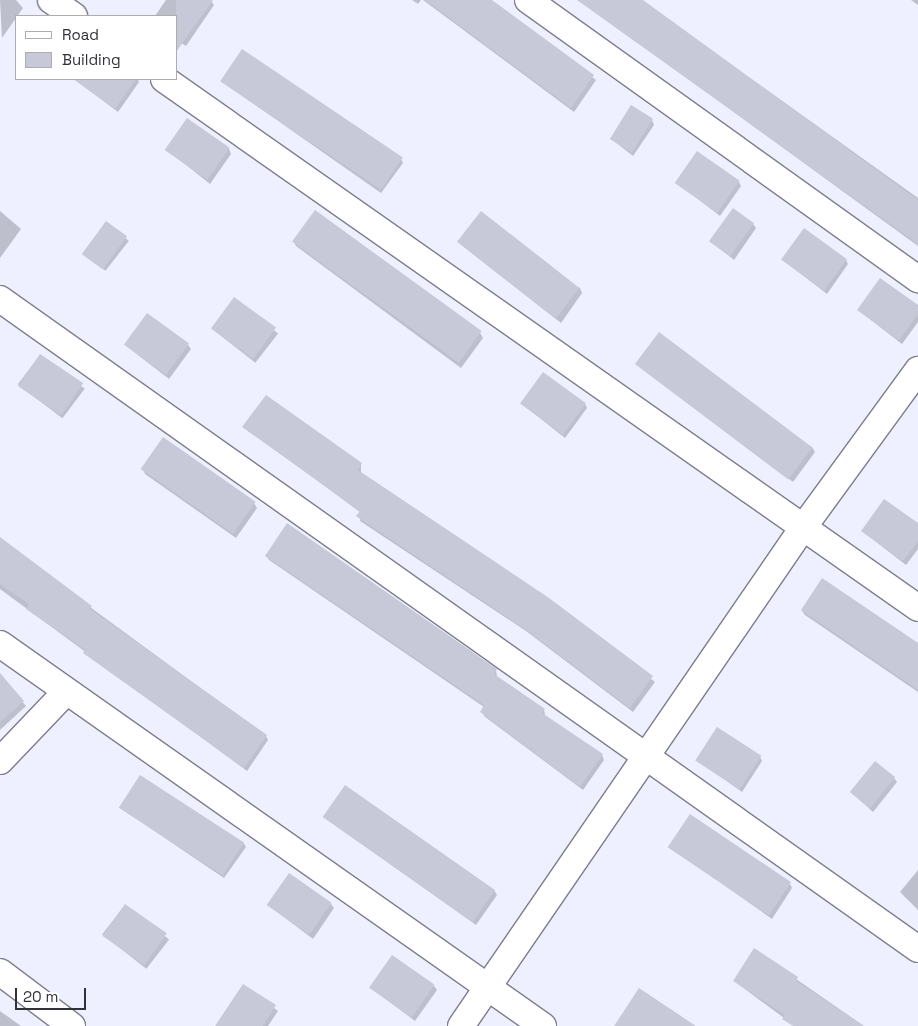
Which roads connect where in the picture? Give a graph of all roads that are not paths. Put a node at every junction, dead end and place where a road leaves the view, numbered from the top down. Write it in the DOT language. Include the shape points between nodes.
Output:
graph roads {
  1 [pos="51,0"];
  2 [pos="528,0"];
  3 [pos="73,15"];
  4 [pos="165,80"];
  5 [pos="918,279"];
  6 [pos="0,299"];
  7 [pos="918,370"];
  8 [pos="802,529"];
  9 [pos="918,608"];
  10 [pos="0,644"];
  11 [pos="66,692"];
  12 [pos="647,760"];
  13 [pos="0,761"];
  14 [pos="918,949"];
  15 [pos="0,972"];
  16 [pos="489,988"];
  17 [pos="72,1026"];
  18 [pos="461,1026"];
  19 [pos="543,1026"];
  1 -- 3 [label="street"];
  2 -- 5 [label="street"];
  4 -- 8 [label="street"];
  6 -- 12 [label="street"];
  7 -- 8 [label="street"];
  8 -- 9 [label="street"];
  8 -- 12 [label="street"];
  10 -- 11 [label="street"];
  11 -- 13 [label="street"];
  11 -- 16 [label="street"];
  12 -- 14 [label="street"];
  12 -- 16 [label="street"];
  15 -- 17 [label="street"];
  16 -- 18 [label="street"];
  16 -- 19 [label="street"];
}
